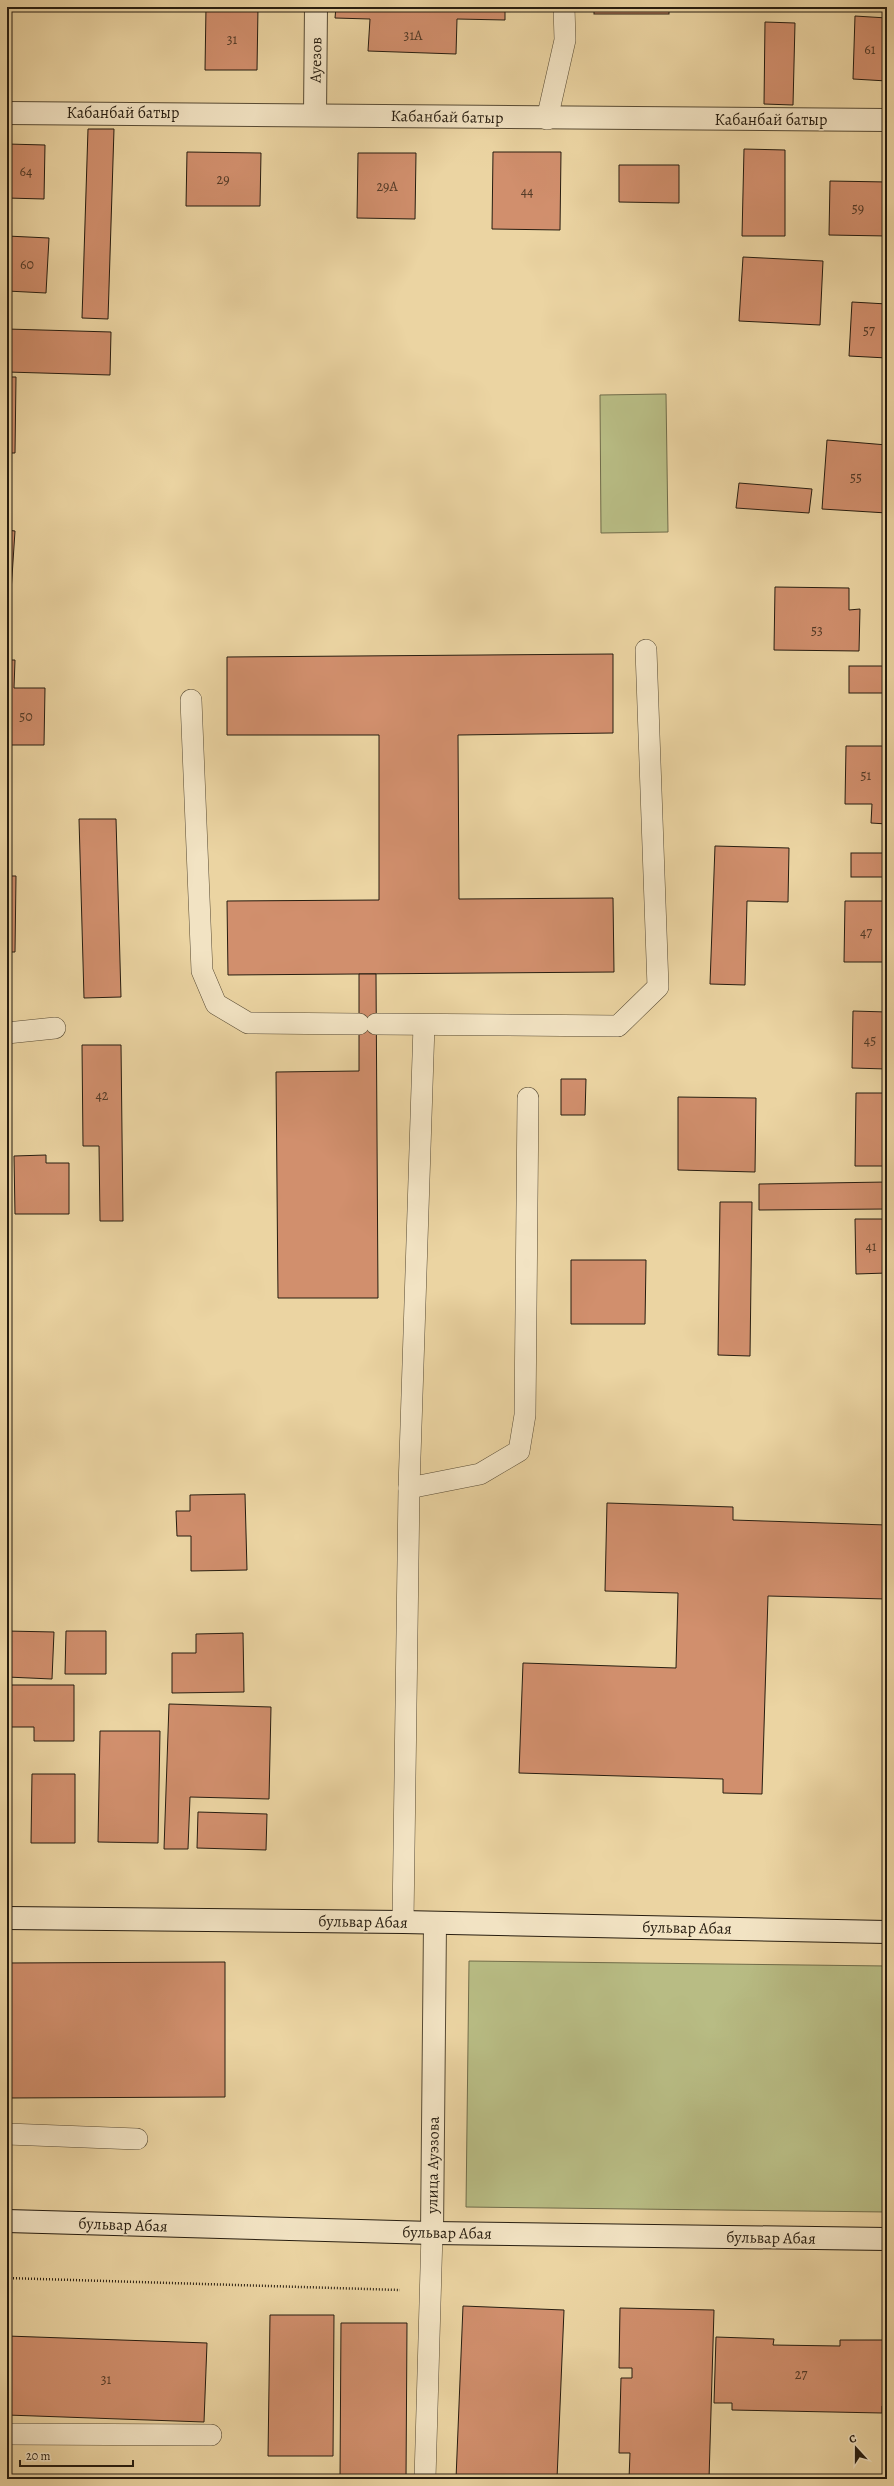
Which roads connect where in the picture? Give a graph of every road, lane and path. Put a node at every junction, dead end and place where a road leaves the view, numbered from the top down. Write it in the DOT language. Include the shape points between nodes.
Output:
graph roads {
  1 [pos="316,7"];
  2 [pos="564,7"];
  3 [pos="7,113"];
  4 [pos="315,114"];
  5 [pos="547,119"];
  6 [pos="887,120"];
  7 [pos="646,650"];
  8 [pos="191,700"];
  9 [pos="424,1025"];
  10 [pos="55,1028"];
  11 [pos="7,1033"];
  12 [pos="528,1098"];
  13 [pos="409,1488"];
  14 [pos="7,1918"];
  15 [pos="403,1922"];
  16 [pos="435,1923"];
  17 [pos="887,1932"];
  18 [pos="7,2134"];
  19 [pos="137,2139"];
  20 [pos="7,2221"];
  21 [pos="432,2233"];
  22 [pos="887,2239"];
  23 [pos="7,2278"];
  24 [pos="430,2291"];
  25 [pos="7,2434"];
  26 [pos="211,2435"];
  27 [pos="425,2479"];
  1 -- 4 [label="main road, Ауезов"];
  2 -- 5 [label="lane" via="565,40"];
  3 -- 4 [label="main road, Кабанбай батыр"];
  4 -- 5 [label="main road, Кабанбай батыр"];
  5 -- 6 [label="main road, Кабанбай батыр"];
  7 -- 9 [label="lane" via="658,987 618,1026"];
  8 -- 9 [label="lane" via="202,971 216,1004 248,1024"];
  9 -- 13 [label="lane"];
  10 -- 11 [label="lane"];
  12 -- 13 [label="lane" via="525,1415 519,1451 480,1474"];
  13 -- 15 [label="lane"];
  14 -- 15 [label="main road, бульвар Абая"];
  15 -- 16 [label="main road, бульвар Абая"];
  16 -- 17 [label="main road, бульвар Абая"];
  16 -- 21 [label="main road, улица Ауэзова"];
  18 -- 19 [label="lane"];
  20 -- 21 [label="main road, бульвар Абая"];
  21 -- 22 [label="main road, бульвар Абая"];
  21 -- 24 [label="lane, улица Ауэзова"];
  23 -- 24 [label="path"];
  24 -- 27 [label="lane, улица Ауэзова"];
  25 -- 26 [label="lane"];
}
